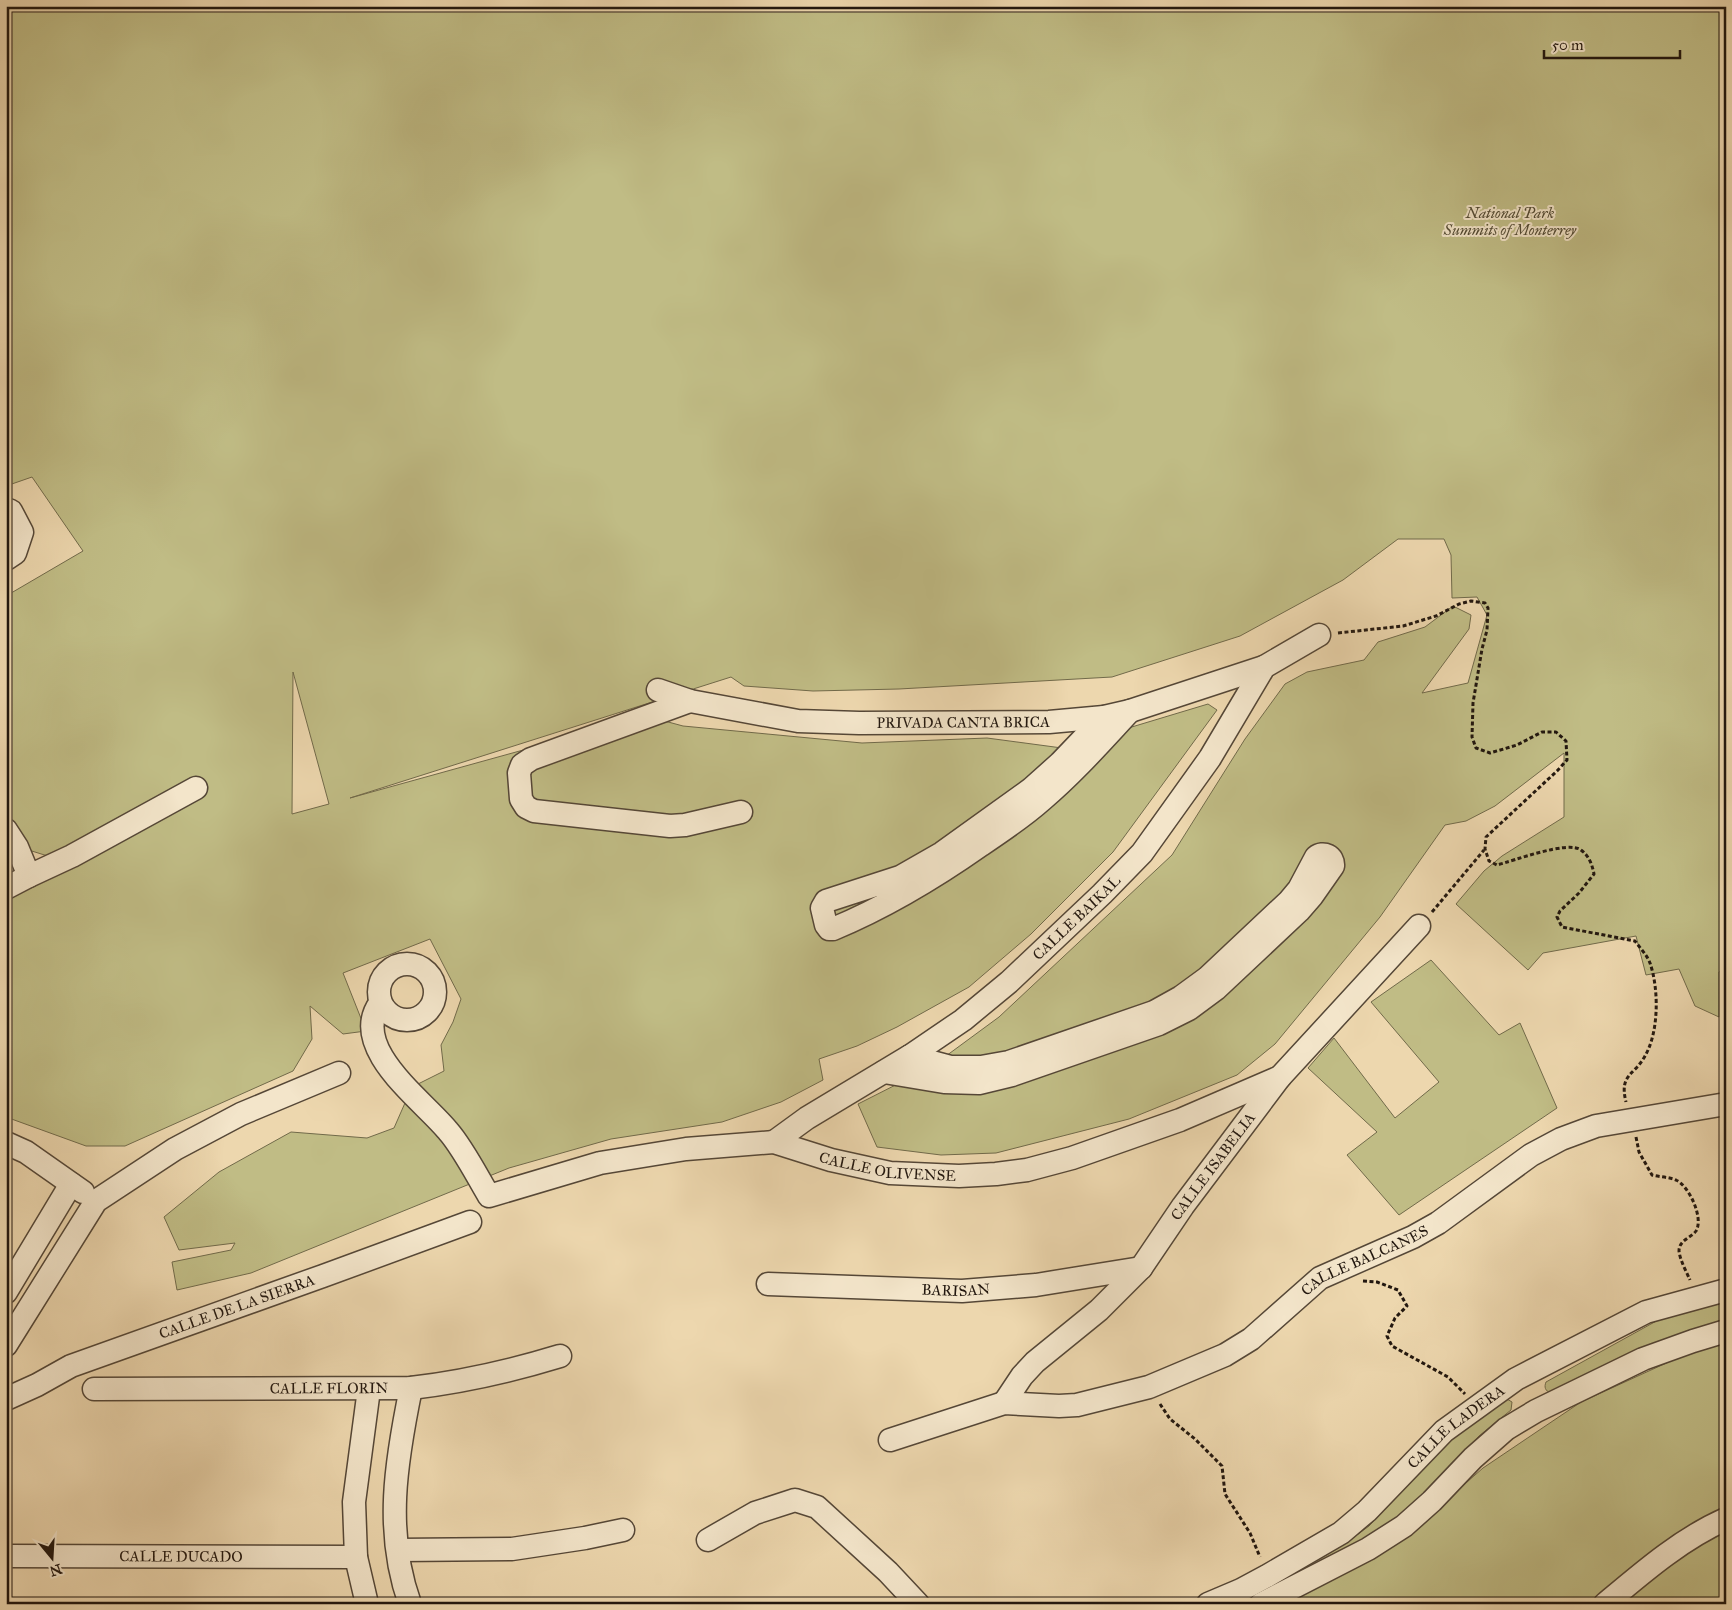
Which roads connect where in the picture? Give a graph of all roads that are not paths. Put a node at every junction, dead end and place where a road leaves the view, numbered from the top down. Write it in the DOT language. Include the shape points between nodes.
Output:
graph roads {
  1 [pos="6,509"];
  2 [pos="6,559"];
  3 [pos="1318,635"];
  4 [pos="1264,667"];
  5 [pos="658,690"];
  6 [pos="690,701"];
  7 [pos="1130,711"];
  8 [pos="1104,717"];
  9 [pos="196,788"];
  10 [pos="741,812"];
  11 [pos="6,830"];
  12 [pos="29,876"];
  13 [pos="6,888"];
  14 [pos="1420,926"];
  15 [pos="380,1003"];
  16 [pos="910,1056"];
  17 [pos="339,1072"];
  18 [pos="884,1072"];
  19 [pos="1280,1076"];
  20 [pos="1726,1104"];
  21 [pos="774,1142"];
  22 [pos="6,1143"];
  23 [pos="70,1184"];
  24 [pos="96,1201"];
  25 [pos="470,1222"];
  26 [pos="1141,1268"];
  27 [pos="768,1284"];
  28 [pos="1726,1290"];
  29 [pos="6,1292"];
  30 [pos="9,1332"];
  31 [pos="1726,1332"];
  32 [pos="560,1356"];
  33 [pos="1516,1379"];
  34 [pos="411,1388"];
  35 [pos="94,1389"];
  36 [pos="369,1390"];
  37 [pos="7,1396"];
  38 [pos="1004,1403"];
  39 [pos="1536,1411"];
  40 [pos="890,1440"];
  41 [pos="1726,1519"];
  42 [pos="623,1530"];
  43 [pos="708,1540"];
  44 [pos="398,1550"];
  45 [pos="6,1556"];
  46 [pos="356,1557"];
  47 [pos="367,1604"];
  48 [pos="410,1604"];
  49 [pos="918,1604"];
  50 [pos="1208,1604"];
  51 [pos="1261,1604"];
  52 [pos="1605,1604"];
  1 -- 2 [label="street" via="11,511 22,532 15,553"];
  3 -- 4 [label="street, CALLE BAIKAL"];
  4 -- 7 [label="street, PRIVADA CANTA BRICA"];
  4 -- 16 [label="street, CALLE BAIKAL" via="1210,758 1142,853 1009,982 963,1020"];
  5 -- 6 [label="street, PRIVADA CANTA BRICA"];
  6 -- 8 [label="street, PRIVADA CANTA BRICA" via="806,721 1014,723"];
  6 -- 10 [label="street" via="531,759 522,765 518,773 521,798 526,807 534,811 670,826"];
  7 -- 8 [label="street, PRIVADA CANTA BRICA"];
  7 -- 8 [label="street" via="1042,801 996,835 870,914 829,929 822,908 826,901 900,877 942,853 1031,788"];
  9 -- 12 [label="street"];
  11 -- 12 [label="street"];
  12 -- 13 [label="street"];
  14 -- 19 [label="street, CALLE ISABELIA"];
  15 -- 21 [label="street, CALLE OLIVENSE" via="372,1028 380,1054 400,1083 449,1131 489,1196 600,1164 686,1149"];
  16 -- 18 [label="street, CALLE BAIKAL"];
  16 -- 18 [label="street" via="951,1067 981,1067 1009,1062 1154,1012 1207,978 1282,908 1299,889 1316,857 1325,854 1334,862 1299,911 1216,989 1189,1009 1159,1024 1012,1075 979,1083 944,1082"];
  17 -- 24 [label="street" via="224,1122 176,1148"];
  18 -- 21 [label="street, CALLE BAIKAL" via="807,1118"];
  19 -- 21 [label="street, CALLE OLIVENSE" via="1187,1117 1072,1158 1027,1170 959,1176 890,1173 831,1160"];
  19 -- 26 [label="street, CALLE ISABELIA"];
  20 -- 38 [label="street, CALLE BALCANES" via="1596,1126 1561,1139 1531,1154 1438,1223 1320,1278 1251,1339 1225,1355 1149,1387 1077,1405"];
  22 -- 23 [label="street" via="26,1152"];
  23 -- 24 [label="street"];
  23 -- 29 [label="street"];
  24 -- 30 [label="street"];
  25 -- 37 [label="street, CALLE DE LA SIERRA" via="71,1366 38,1385"];
  26 -- 27 [label="street, BARISAN" via="1036,1285 962,1291"];
  26 -- 38 [label="street, CALLE ISABELIA" via="1099,1310 1035,1362"];
  28 -- 33 [label="street, CALLE LADERA" via="1646,1312"];
  31 -- 39 [label="street" via="1643,1359"];
  32 -- 34 [label="street, CALLE FLORIN" via="460,1382"];
  33 -- 39 [label="street"];
  33 -- 50 [label="street, CALLE LADERA" via="1444,1432 1368,1511 1341,1533 1241,1590"];
  34 -- 36 [label="street, CALLE FLORIN"];
  34 -- 44 [label="street" via="399,1446 394,1496"];
  35 -- 36 [label="street, CALLE FLORIN"];
  36 -- 46 [label="street" via="354,1502"];
  38 -- 40 [label="street"];
  39 -- 51 [label="street" via="1506,1429 1404,1526 1368,1549"];
  41 -- 52 [label="street" via="1659,1559"];
  42 -- 44 [label="street" via="512,1549"];
  43 -- 49 [label="street" via="755,1513 795,1500 817,1507"];
  44 -- 48 [label="street" via="403,1586"];
  45 -- 46 [label="street, CALLE DUCADO"];
  46 -- 47 [label="street"];
}
